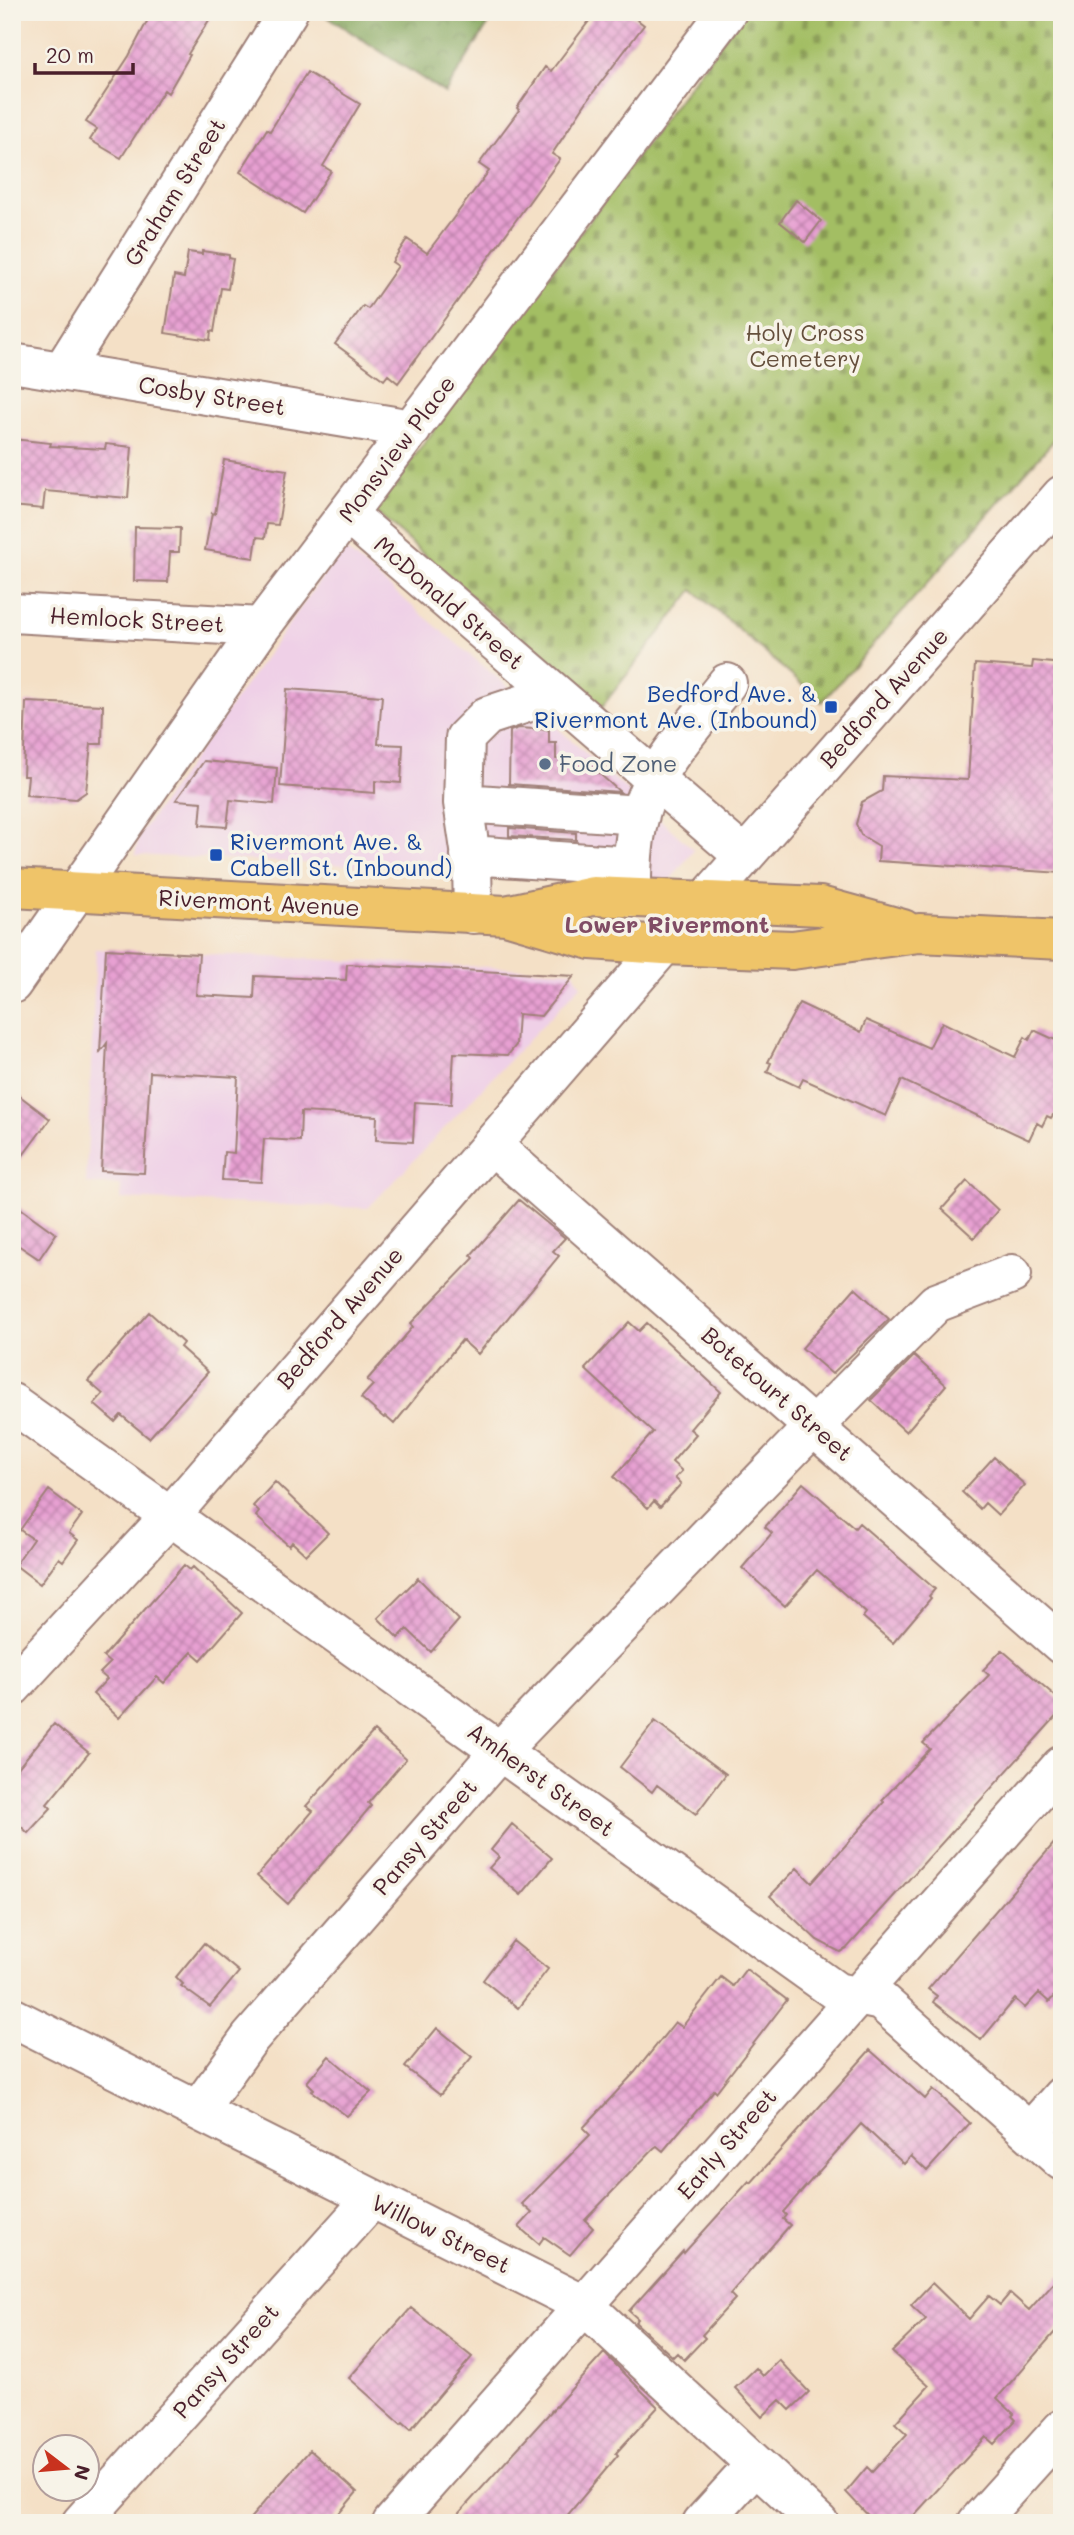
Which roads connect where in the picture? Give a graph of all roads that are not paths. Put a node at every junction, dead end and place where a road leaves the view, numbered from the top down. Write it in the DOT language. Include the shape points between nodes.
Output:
graph roads {
  1 [pos="288,12"];
  2 [pos="727,12"];
  3 [pos="12,363"];
  4 [pos="62,372"];
  5 [pos="412,429"];
  6 [pos="1062,495"];
  7 [pos="347,514"];
  8 [pos="12,613"];
  9 [pos="261,627"];
  10 [pos="727,683"];
  11 [pos="554,694"];
  12 [pos="654,779"];
  13 [pos="463,803"];
  14 [pos="640,814"];
  15 [pos="470,855"];
  16 [pos="744,856"];
  17 [pos="632,882"];
  18 [pos="12,888"];
  19 [pos="76,892"];
  20 [pos="705,901"];
  21 [pos="490,915"];
  22 [pos="880,922"];
  23 [pos="919,933"];
  24 [pos="1062,940"];
  25 [pos="664,945"];
  26 [pos="12,984"];
  27 [pos="491,1144"];
  28 [pos="1012,1274"];
  29 [pos="12,1403"];
  30 [pos="814,1426"];
  31 [pos="171,1515"];
  32 [pos="1062,1645"];
  33 [pos="12,1687"];
  34 [pos="500,1751"];
  35 [pos="1062,1765"];
  36 [pos="857,1996"];
  37 [pos="12,2017"];
  38 [pos="1062,2096"];
  39 [pos="198,2110"];
  40 [pos="1030,2132"];
  41 [pos="1062,2161"];
  42 [pos="371,2200"];
  43 [pos="584,2305"];
  44 [pos="1062,2429"];
  45 [pos="755,2465"];
  46 [pos="81,2523"];
  47 [pos="392,2523"];
  48 [pos="702,2523"];
  49 [pos="819,2523"];
  50 [pos="977,2523"];
  1 -- 4 [label="street, Graham Street"];
  2 -- 5 [label="street, Monsview Place"];
  3 -- 4 [label="street, Cosby Street"];
  4 -- 5 [label="street, Cosby Street"];
  5 -- 7 [label="street, Monsview Place"];
  6 -- 16 [label="street, Bedford Avenue"];
  7 -- 9 [label="street, Monsview Place"];
  7 -- 11 [label="street, McDonald Street"];
  8 -- 9 [label="street, Hemlock Street"];
  9 -- 19 [label="street, Monsview Place"];
  10 -- 12 [label="street"];
  11 -- 12 [label="street, McDonald Street"];
  11 -- 13 [label="street" via="487,716 465,738"];
  12 -- 14 [label="street"];
  12 -- 16 [label="street, McDonald Street"];
  13 -- 14 [label="street"];
  13 -- 15 [label="street"];
  14 -- 17 [label="street"];
  15 -- 17 [label="street"];
  15 -- 21 [label="street"];
  16 -- 20 [label="street, Bedford Avenue"];
  17 -- 20 [label="main road, Rivermont Avenue"];
  17 -- 21 [label="main road, Rivermont Avenue" via="593,896"];
  18 -- 19 [label="main road, Rivermont Avenue"];
  19 -- 21 [label="main road, Rivermont Avenue"];
  19 -- 26 [label="street, Monsview Place"];
  20 -- 22 [label="main road, Rivermont Avenue" via="820,906"];
  21 -- 25 [label="main road, Rivermont Avenue" via="591,940"];
  22 -- 23 [label="main road, Rivermont Avenue"];
  22 -- 25 [label="main road" via="801,928 706,924 680,932"];
  23 -- 24 [label="main road, Rivermont Avenue"];
  23 -- 25 [label="main road, Rivermont Avenue" via="792,950"];
  25 -- 27 [label="street, Bedford Avenue"];
  27 -- 30 [label="street, Botetourt Street"];
  27 -- 31 [label="street, Bedford Avenue"];
  28 -- 30 [label="street, Pansy Street" via="936,1303"];
  29 -- 31 [label="street, Amherst Street"];
  30 -- 32 [label="street, Botetourt Street"];
  30 -- 34 [label="street, Pansy Street"];
  31 -- 33 [label="street, Bedford Avenue"];
  31 -- 34 [label="street, Amherst Street"];
  34 -- 36 [label="street, Amherst Street" via="837,1992"];
  34 -- 39 [label="street, Pansy Street" via="250,2038"];
  35 -- 36 [label="street, Early Street"];
  36 -- 40 [label="street, Amherst Street" via="881,2001"];
  36 -- 43 [label="street, Early Street"];
  37 -- 39 [label="street, Willow Street"];
  38 -- 40 [label="street"];
  39 -- 42 [label="street, Willow Street"];
  40 -- 41 [label="street, Amherst Street"];
  42 -- 43 [label="street, Willow Street"];
  42 -- 46 [label="street, Pansy Street"];
  43 -- 45 [label="street, Willow Street"];
  43 -- 47 [label="street, Early Street"];
  44 -- 50 [label="street"];
  45 -- 48 [label="street"];
  45 -- 49 [label="street, Willow Street"];
}
